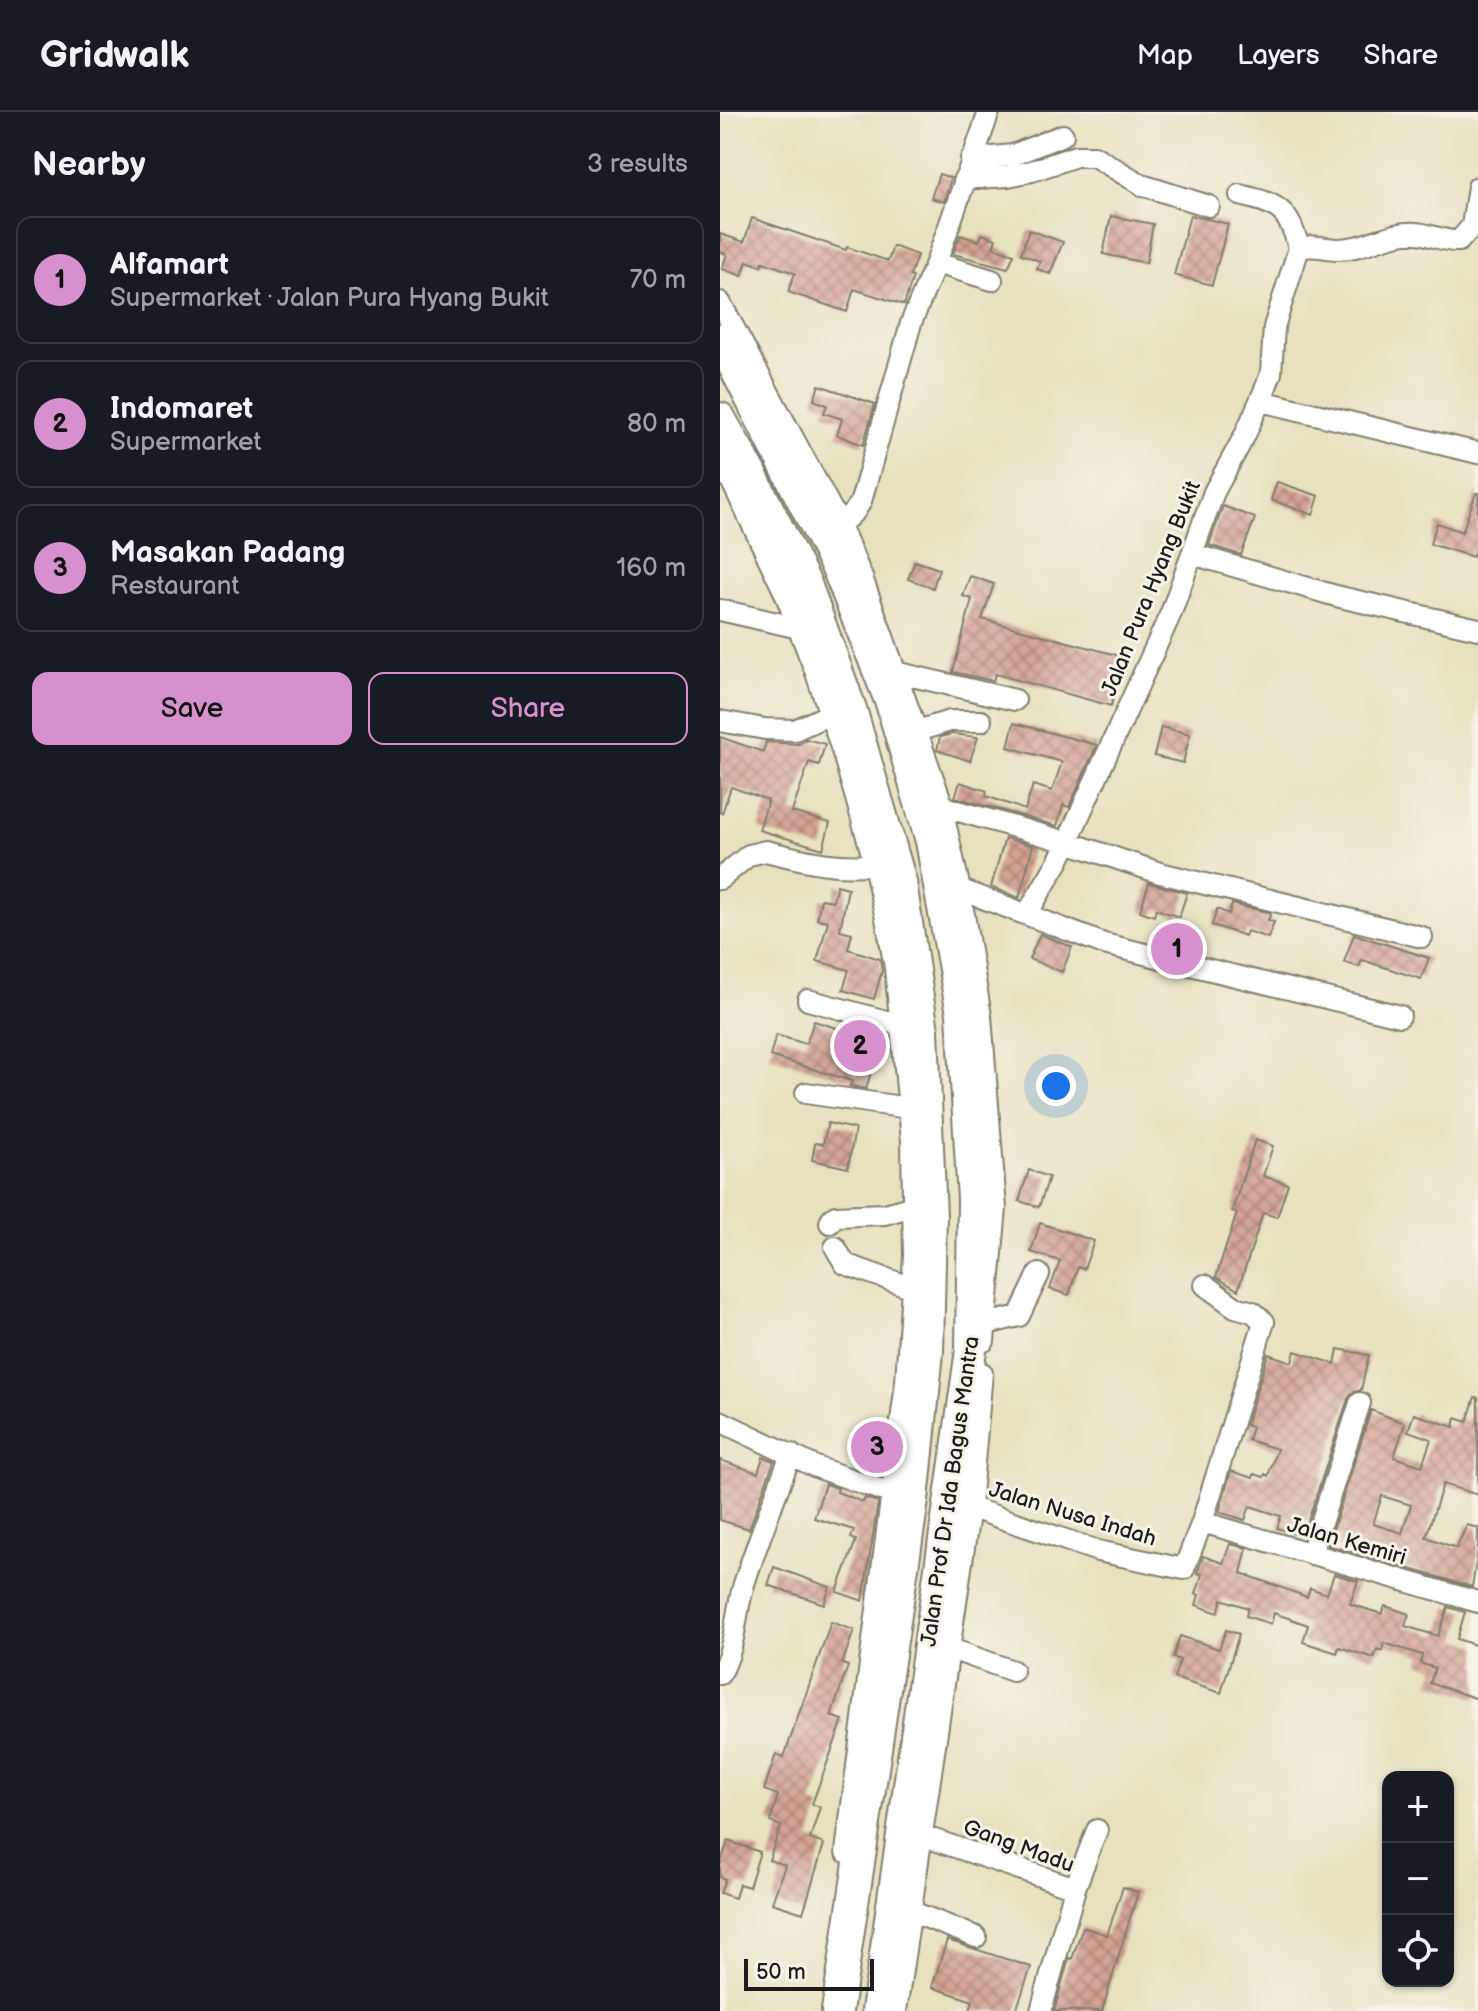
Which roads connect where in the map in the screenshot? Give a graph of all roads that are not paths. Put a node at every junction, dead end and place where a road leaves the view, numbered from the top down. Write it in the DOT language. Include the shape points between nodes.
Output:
graph roads {
  1 [pos="989,112"];
  2 [pos="1063,135"];
  3 [pos="971,159"];
  4 [pos="964,179"];
  5 [pos="1478,187"];
  6 [pos="1240,195"];
  7 [pos="1209,206"];
  8 [pos="1299,248"];
  9 [pos="936,263"];
  10 [pos="992,280"];
  11 [pos="720,302"];
  12 [pos="720,339"];
  13 [pos="1261,401"];
  14 [pos="720,418"];
  15 [pos="1478,453"];
  16 [pos="720,457"];
  17 [pos="788,471"];
  18 [pos="758,489"];
  19 [pos="840,525"];
  20 [pos="1192,554"];
  21 [pos="720,610"];
  22 [pos="799,628"];
  23 [pos="1478,629"];
  24 [pos="895,672"];
  25 [pos="1015,700"];
  26 [pos="830,714"];
  27 [pos="720,721"];
  28 [pos="981,721"];
  29 [pos="917,731"];
  30 [pos="941,806"];
  31 [pos="1067,842"];
  32 [pos="885,864"];
  33 [pos="722,875"];
  34 [pos="959,889"];
  35 [pos="1027,914"];
  36 [pos="1422,937"];
  37 [pos="808,1000"];
  38 [pos="1400,1016"];
  39 [pos="901,1025"];
  40 [pos="806,1093"];
  41 [pos="908,1108"];
  42 [pos="913,1206"];
  43 [pos="830,1223"];
  44 [pos="835,1247"];
  45 [pos="1039,1274"];
  46 [pos="1205,1285"];
  47 [pos="921,1291"];
  48 [pos="986,1324"];
  49 [pos="1360,1403"];
  50 [pos="720,1421"];
  51 [pos="791,1454"];
  52 [pos="903,1498"];
  53 [pos="960,1504"];
  54 [pos="1202,1522"];
  55 [pos="1311,1554"];
  56 [pos="1478,1602"];
  57 [pos="948,1648"];
  58 [pos="1013,1671"];
  59 [pos="720,1674"];
  60 [pos="1097,1830"];
  61 [pos="920,1835"];
  62 [pos="1075,1888"];
  63 [pos="910,1911"];
  64 [pos="976,1937"];
  65 [pos="837,1967"];
  66 [pos="824,2011"];
  67 [pos="837,2011"];
  68 [pos="877,2011"];
  69 [pos="896,2011"];
  70 [pos="1041,2011"];
  1 -- 3 [label="street"];
  2 -- 3 [label="street" via="1013,155"];
  3 -- 4 [label="street"];
  4 -- 7 [label="street" via="1008,176 1076,156 1094,156 1142,185"];
  4 -- 9 [label="street"];
  5 -- 8 [label="street" via="1472,226 1459,241 1416,233 1355,247"];
  6 -- 8 [label="street" via="1283,211"];
  8 -- 13 [label="street, Jalan Pura Hyang Bukit" via="1274,327 1271,373"];
  9 -- 10 [label="street"];
  9 -- 19 [label="street" via="908,334 861,501"];
  11 -- 19 [label="street"];
  12 -- 17 [label="highway, Jalan Prof Dr Ida Bagus Mantra"];
  13 -- 15 [label="street"];
  13 -- 20 [label="street, Jalan Pura Hyang Bukit" via="1214,492"];
  14 -- 18 [label="highway, Jalan Prof Dr Ida Bagus Mantra"];
  16 -- 22 [label="street"];
  17 -- 18 [label="highway"];
  17 -- 53 [label="highway, Jalan Prof Dr Ida Bagus Mantra" via="838,570 891,703 931,841 962,1013 973,1200 971,1350"];
  18 -- 32 [label="highway, Jalan Prof Dr Ida Bagus Mantra" via="806,584 851,709"];
  19 -- 24 [label="street"];
  20 -- 23 [label="street" via="1336,596"];
  20 -- 31 [label="street, Jalan Pura Hyang Bukit" via="1171,613"];
  21 -- 22 [label="street"];
  22 -- 26 [label="street"];
  24 -- 25 [label="street"];
  24 -- 29 [label="street"];
  26 -- 27 [label="street" via="795,730"];
  26 -- 32 [label="street"];
  28 -- 29 [label="street" via="950,721"];
  29 -- 30 [label="street"];
  30 -- 31 [label="street"];
  30 -- 34 [label="street"];
  31 -- 35 [label="street, Jalan Pura Hyang Bukit"];
  31 -- 36 [label="street" via="1152,871"];
  32 -- 33 [label="street" via="825,866 766,851"];
  32 -- 39 [label="street"];
  32 -- 47 [label="highway, Jalan Prof Dr Ida Bagus Mantra" via="901,882 923,1031 931,1217"];
  34 -- 35 [label="street"];
  34 -- 48 [label="street" via="981,1016 996,1208"];
  35 -- 38 [label="street" via="1104,944"];
  37 -- 39 [label="street"];
  39 -- 41 [label="street"];
  40 -- 41 [label="street"];
  41 -- 42 [label="street"];
  42 -- 43 [label="street" via="885,1214 836,1216"];
  42 -- 47 [label="street"];
  44 -- 47 [label="street" via="845,1264"];
  45 -- 48 [label="street" via="1022,1313"];
  46 -- 54 [label="street" via="1264,1322"];
  47 -- 52 [label="highway, Jalan Prof Dr Ida Bagus Mantra" via="928,1352"];
  48 -- 53 [label="street"];
  49 -- 55 [label="street"];
  50 -- 51 [label="street"];
  51 -- 52 [label="street"];
  51 -- 59 [label="street" via="744,1583"];
  52 -- 65 [label="highway, Jalan Prof Dr Ida Bagus Mantra"];
  53 -- 54 [label="street, Jalan Nusa Indah" via="1098,1551 1184,1569"];
  53 -- 57 [label="street"];
  53 -- 68 [label="highway, Jalan Prof Dr Ida Bagus Mantra"];
  54 -- 55 [label="street, Jalan Kemiri"];
  55 -- 56 [label="street, Jalan Kemiri"];
  57 -- 58 [label="street"];
  57 -- 61 [label="street"];
  60 -- 62 [label="street"];
  61 -- 62 [label="street, Gang Madu"];
  61 -- 63 [label="street"];
  62 -- 70 [label="street, Gang Madu"];
  63 -- 64 [label="street"];
  63 -- 69 [label="street"];
  65 -- 66 [label="street"];
  65 -- 67 [label="highway, Jalan Prof Dr Ida Bagus Mantra"];
}
